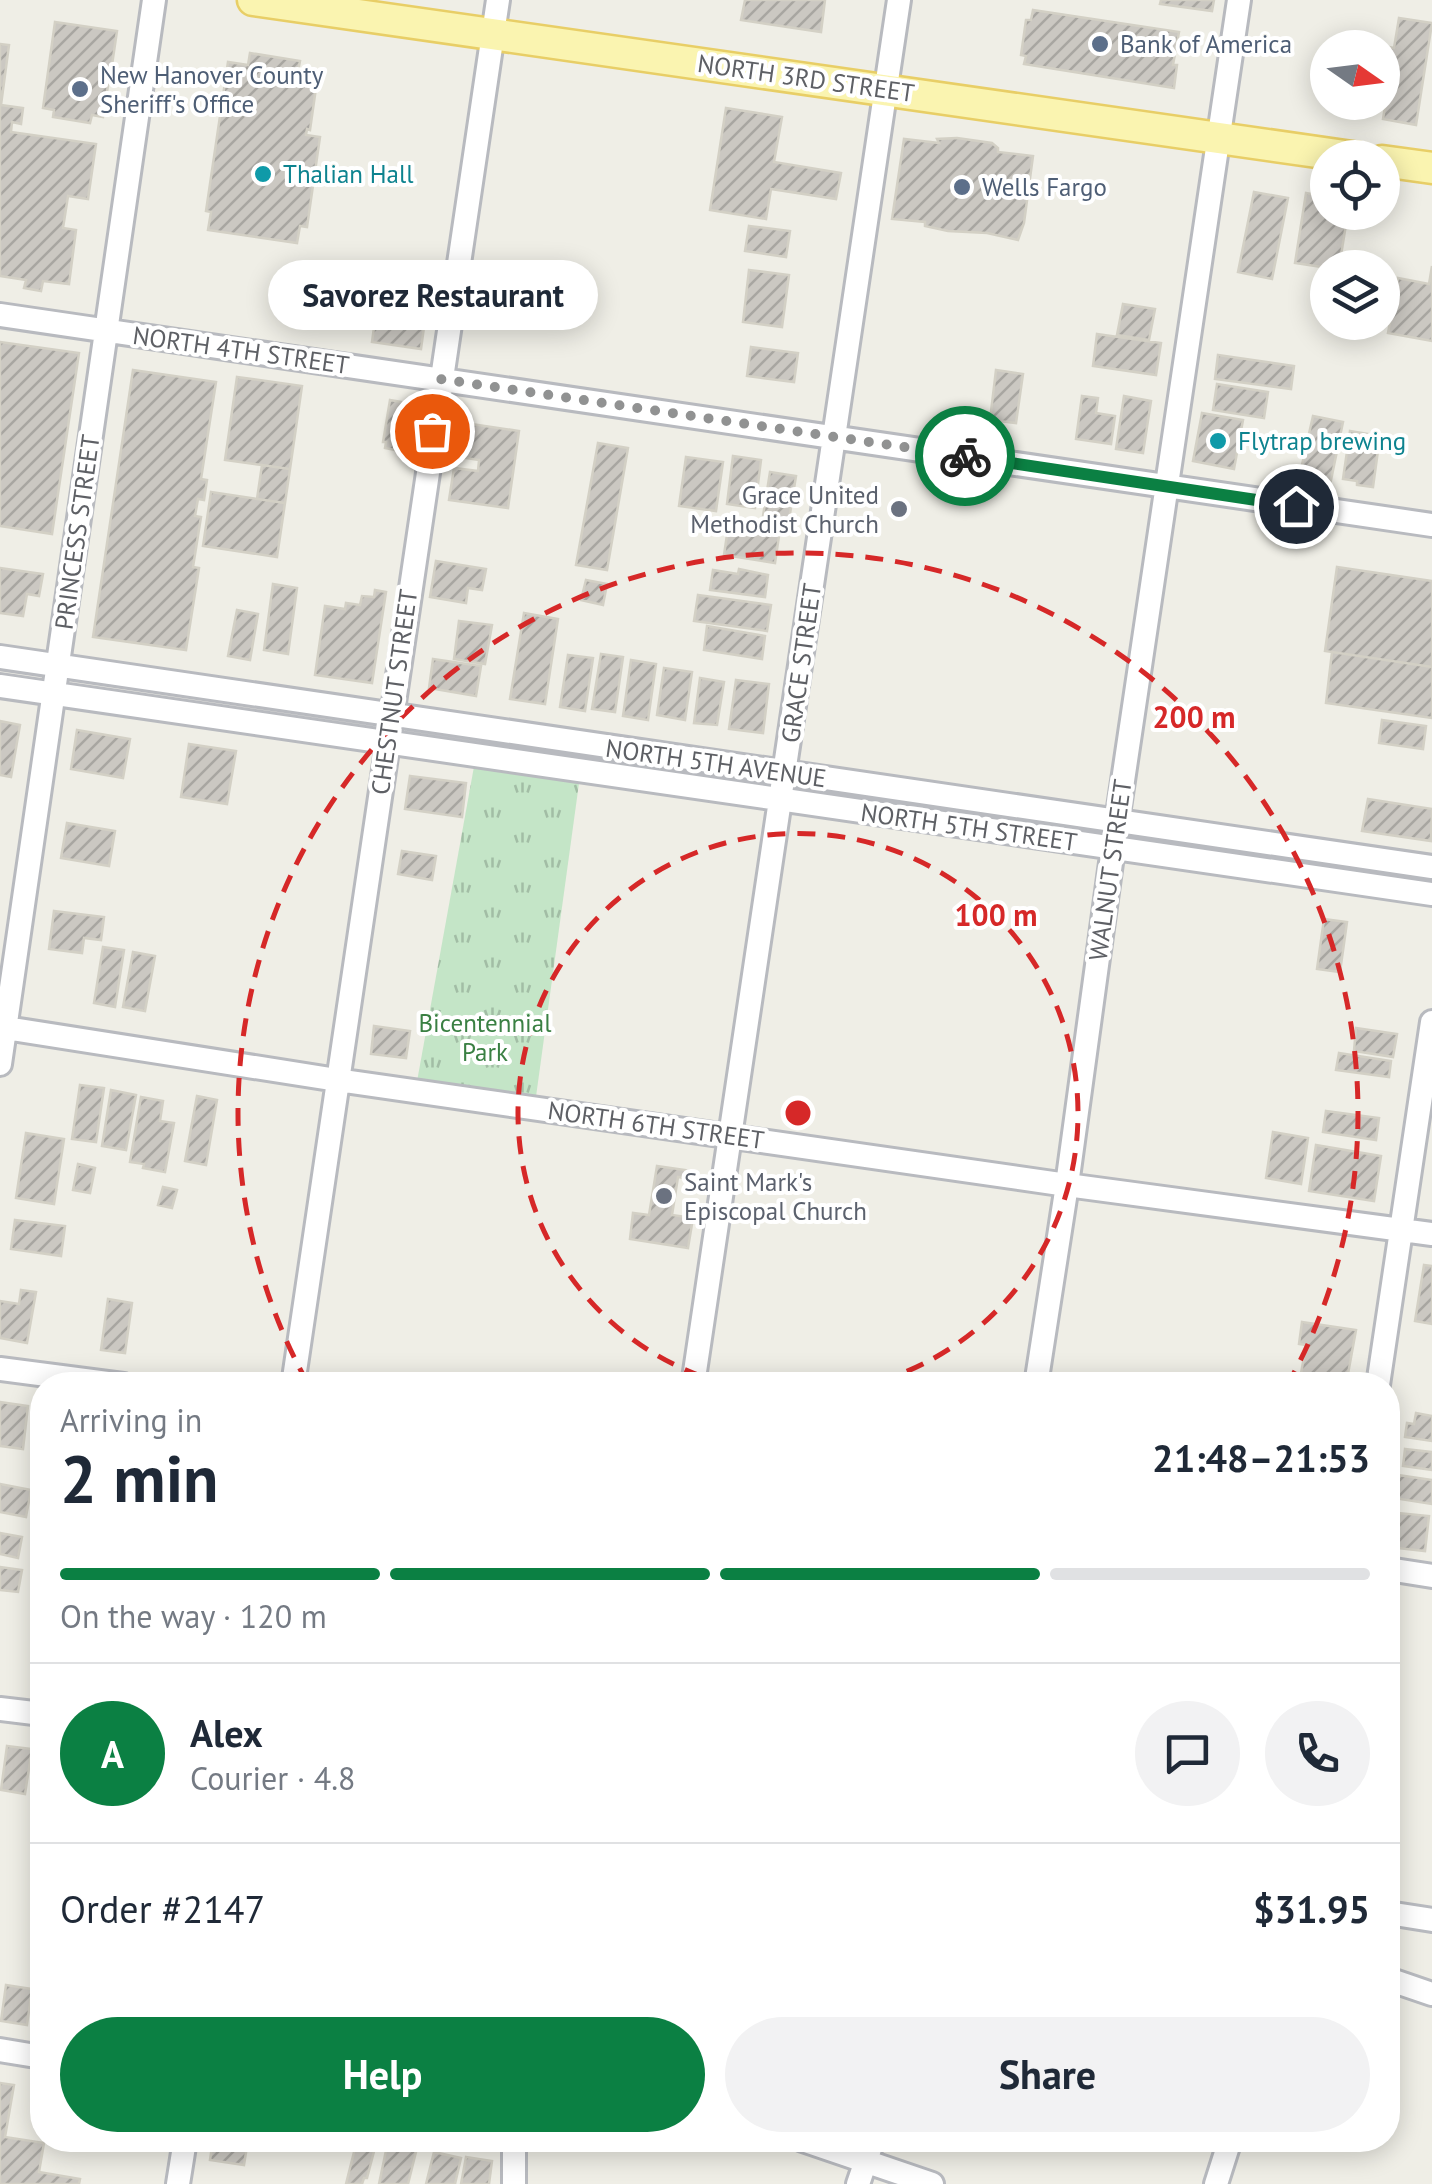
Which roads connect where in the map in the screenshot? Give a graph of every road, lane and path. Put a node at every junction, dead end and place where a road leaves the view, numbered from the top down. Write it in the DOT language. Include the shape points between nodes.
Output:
graph roads {
  1 [pos="154,0"];
  2 [pos="253,0"];
  3 [pos="498,0"];
  4 [pos="899,0"];
  5 [pos="1239,0"];
  6 [pos="492,35"];
  7 [pos="885,89"];
  8 [pos="1219,138"];
  9 [pos="1310,151"];
  10 [pos="1400,164"];
  11 [pos="1432,168"];
  12 [pos="0,315"];
  13 [pos="106,331"];
  14 [pos="440,379"];
  15 [pos="834,436"];
  16 [pos="1168,486"];
  17 [pos="1432,525"];
  18 [pos="0,657"];
  19 [pos="58,666"];
  20 [pos="0,686"];
  21 [pos="54,693"];
  22 [pos="390,715"];
  23 [pos="387,741"];
  24 [pos="785,773"];
  25 [pos="782,800"];
  26 [pos="1117,822"];
  27 [pos="1113,848"];
  28 [pos="1432,866"];
  29 [pos="1432,894"];
  30 [pos="1432,1022"];
  31 [pos="3,1028"];
  32 [pos="0,1064"];
  33 [pos="338,1080"];
  34 [pos="730,1135"];
  35 [pos="1066,1185"];
  36 [pos="1402,1230"];
  37 [pos="1432,1234"];
  38 [pos="0,1369"];
  39 [pos="295,1372"];
  40 [pos="695,1372"];
  41 [pos="1038,1372"];
  42 [pos="1380,1372"];
  43 [pos="30,1373"];
  44 [pos="1400,1571"];
  45 [pos="1432,1576"];
  46 [pos="0,1708"];
  47 [pos="30,1712"];
  48 [pos="1400,1915"];
  49 [pos="1432,1920"];
  50 [pos="1400,1983"];
  51 [pos="1432,1994"];
  52 [pos="0,2050"];
  53 [pos="30,2055"];
  54 [pos="183,2152"];
  55 [pos="514,2152"];
  56 [pos="837,2152"];
  57 [pos="1226,2152"];
  58 [pos="865,2162"];
  59 [pos="178,2184"];
  60 [pos="514,2184"];
  61 [pos="932,2184"];
  62 [pos="1216,2184"];
  1 -- 13 [label="street, PRINCESS STREET"];
  2 -- 6 [label="main road, NORTH 3RD STREET"];
  3 -- 6 [label="street, CHESTNUT STREET"];
  4 -- 7 [label="street, GRACE STREET"];
  5 -- 8 [label="street, WALNUT STREET"];
  6 -- 7 [label="main road, NORTH 3RD STREET"];
  6 -- 14 [label="street, CHESTNUT STREET"];
  7 -- 8 [label="main road, NORTH 3RD STREET"];
  7 -- 15 [label="street, GRACE STREET"];
  8 -- 9 [label="main road, NORTH 3RD STREET"];
  8 -- 16 [label="street, WALNUT STREET"];
  10 -- 11 [label="main road"];
  12 -- 13 [label="street, NORTH 4TH STREET"];
  13 -- 14 [label="street, NORTH 4TH STREET"];
  13 -- 19 [label="street, PRINCESS STREET"];
  14 -- 15 [label="street, NORTH 4TH STREET"];
  14 -- 22 [label="street, CHESTNUT STREET"];
  15 -- 16 [label="street, NORTH 4TH STREET"];
  15 -- 24 [label="street, GRACE STREET"];
  16 -- 17 [label="street, NORTH 4TH STREET"];
  16 -- 26 [label="street, WALNUT STREET"];
  18 -- 19 [label="street, NORTH 5TH AVENUE"];
  19 -- 21 [label="street, PRINCESS STREET"];
  19 -- 22 [label="street, NORTH 5TH AVENUE"];
  20 -- 21 [label="street"];
  21 -- 23 [label="street"];
  21 -- 31 [label="street, PRINCESS STREET"];
  22 -- 23 [label="street, CHESTNUT STREET"];
  22 -- 24 [label="street, NORTH 5TH AVENUE"];
  23 -- 25 [label="street, NORTH 5TH STREET"];
  23 -- 33 [label="street, CHESTNUT STREET"];
  24 -- 25 [label="street, GRACE STREET"];
  24 -- 26 [label="street, NORTH 5TH AVENUE"];
  25 -- 27 [label="street, NORTH 5TH STREET"];
  25 -- 34 [label="street, GRACE STREET"];
  26 -- 27 [label="street, WALNUT STREET"];
  26 -- 28 [label="street, NORTH 5TH AVENUE"];
  27 -- 29 [label="street, NORTH 5TH STREET"];
  27 -- 35 [label="street, WALNUT STREET"];
  30 -- 36 [label="street"];
  31 -- 32 [label="street, PRINCESS STREET"];
  31 -- 33 [label="street, NORTH 6TH STREET"];
  33 -- 34 [label="street, NORTH 6TH STREET"];
  33 -- 39 [label="street, CHESTNUT STREET"];
  34 -- 35 [label="street, NORTH 6TH STREET"];
  34 -- 40 [label="street, GRACE STREET"];
  35 -- 36 [label="street, NORTH 6TH STREET"];
  35 -- 41 [label="street, WALNUT STREET"];
  36 -- 37 [label="street, NORTH 6TH STREET"];
  36 -- 42 [label="street"];
  38 -- 43 [label="street"];
  44 -- 45 [label="street"];
  46 -- 47 [label="street"];
  48 -- 49 [label="street"];
  50 -- 51 [label="street"];
  52 -- 53 [label="street"];
  54 -- 59 [label="street"];
  55 -- 60 [label="street"];
  56 -- 58 [label="street"];
  57 -- 62 [label="street"];
  58 -- 61 [label="street"];
}
